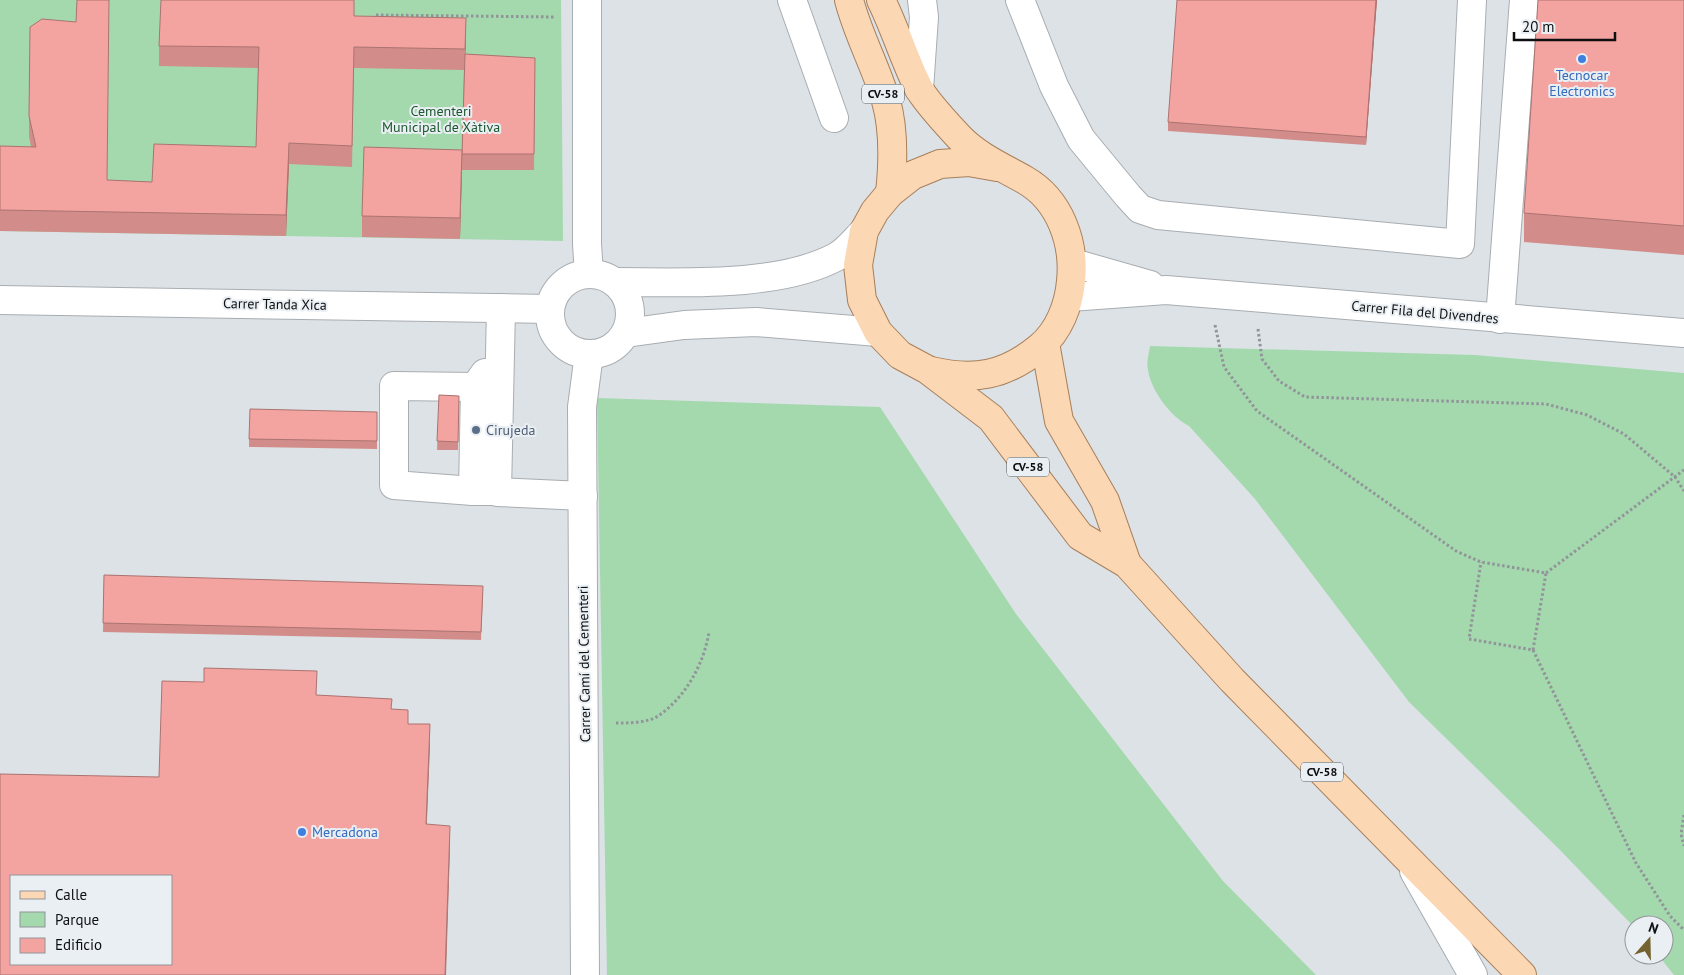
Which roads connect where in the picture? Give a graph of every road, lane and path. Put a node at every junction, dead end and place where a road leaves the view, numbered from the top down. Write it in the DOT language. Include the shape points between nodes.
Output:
graph roads {
  1 [pos="792,0"];
  2 [pos="849,0"];
  3 [pos="881,0"];
  4 [pos="922,0"];
  5 [pos="1020,0"];
  6 [pos="1472,0"];
  7 [pos="1524,0"];
  8 [pos="587,8"];
  9 [pos="376,15"];
  10 [pos="919,89"];
  11 [pos="834,118"];
  12 [pos="998,167"];
  13 [pos="890,193"];
  14 [pos="864,231"];
  15 [pos="1073,262"];
  16 [pos="589,274"];
  17 [pos="615,282"];
  18 [pos="1166,290"];
  19 [pos="1209,294"];
  20 [pos="1070,297"];
  21 [pos="1258,298"];
  22 [pos="0,300"];
  23 [pos="501,308"];
  24 [pos="550,309"];
  25 [pos="1500,318"];
  26 [pos="878,332"];
  27 [pos="626,333"];
  28 [pos="1684,333"];
  29 [pos="1045,342"];
  30 [pos="589,354"];
  31 [pos="500,355"];
  32 [pos="928,370"];
  33 [pos="475,387"];
  34 [pos="1684,470"];
  35 [pos="1675,477"];
  36 [pos="485,491"];
  37 [pos="1684,491"];
  38 [pos="583,496"];
  39 [pos="1481,562"];
  40 [pos="1127,564"];
  41 [pos="1546,573"];
  42 [pos="709,632"];
  43 [pos="1534,650"];
  44 [pos="585,724"];
  45 [pos="1684,815"];
  46 [pos="1684,846"];
  47 [pos="1408,861"];
  48 [pos="1684,930"];
  49 [pos="585,975"];
  50 [pos="1473,975"];
  51 [pos="1522,975"];
  1 -- 11 [label="street"];
  2 -- 13 [label="main road, CV-58" via="886,102 894,164"];
  3 -- 10 [label="main road, CV-58"];
  4 -- 10 [label="street" via="924,17"];
  5 -- 6 [label="street" via="1054,86 1081,139 1140,209 1158,215 1460,244"];
  7 -- 25 [label="street"];
  8 -- 9 [label="path"];
  8 -- 16 [label="street"];
  10 -- 12 [label="main road, CV-58" via="960,138"];
  12 -- 13 [label="main road, CV-58" via="969,162 940,164 913,175"];
  12 -- 15 [label="main road, CV-58" via="1027,181 1050,203 1066,231"];
  13 -- 14 [label="main road, CV-58"];
  14 -- 17 [label="street" via="838,256 799,272 740,279"];
  14 -- 26 [label="main road, CV-58" via="858,265 862,300"];
  15 -- 18 [label="street, Carrer Fila del Divendres"];
  15 -- 20 [label="main road, CV-58"];
  16 -- 17 [label="street"];
  16 -- 24 [label="street" via="568,281 553,298"];
  17 -- 27 [label="street" via="630,305"];
  18 -- 19 [label="street, Carrer Fila del Divendres"];
  18 -- 20 [label="street, Carrer Fila del Divendres"];
  19 -- 21 [label="street, Carrer Fila del Divendres"];
  19 -- 39 [label="path" via="1224,367 1257,411 1456,551"];
  20 -- 29 [label="main road, CV-58" via="1060,321"];
  21 -- 25 [label="street, Carrer Fila del Divendres"];
  21 -- 35 [label="path" via="1262,359 1279,381 1305,397 1546,404 1586,415 1624,434"];
  22 -- 23 [label="street, Carrer Tanda Xica"];
  23 -- 24 [label="street, Carrer Tanda Xica"];
  23 -- 31 [label="street"];
  24 -- 30 [label="street" via="556,335 564,345 576,352"];
  25 -- 28 [label="street, Carrer Fila del Divendres"];
  26 -- 27 [label="street" via="756,322 684,325"];
  26 -- 32 [label="main road, CV-58" via="900,355"];
  27 -- 30 [label="street" via="611,349"];
  29 -- 32 [label="main road, CV-58" via="1026,359 1003,370 978,376 953,376"];
  29 -- 40 [label="main road, CV-58" via="1059,421 1105,501"];
  30 -- 38 [label="street, Carrer Camí del Cementeri" via="582,407"];
  31 -- 33 [label="street"];
  31 -- 36 [label="street"];
  32 -- 40 [label="main road, CV-58" via="991,418 1080,536"];
  33 -- 36 [label="street"];
  33 -- 36 [label="street" via="394,386 394,485"];
  34 -- 35 [label="path"];
  35 -- 37 [label="path"];
  35 -- 41 [label="path"];
  36 -- 38 [label="street"];
  38 -- 44 [label="street, Carrer Camí del Cementeri"];
  39 -- 41 [label="path"];
  39 -- 43 [label="path" via="1469,639"];
  40 -- 47 [label="main road, CV-58" via="1232,680"];
  41 -- 43 [label="path"];
  42 -- 44 [label="path" via="706,654 686,689 657,717 625,723"];
  43 -- 48 [label="path" via="1636,863 1670,916"];
  44 -- 49 [label="street, Carrer Camí del Cementeri"];
  45 -- 46 [label="path" via="1681,834"];
  47 -- 50 [label="street"];
  47 -- 51 [label="main road, CV-58"];
}
